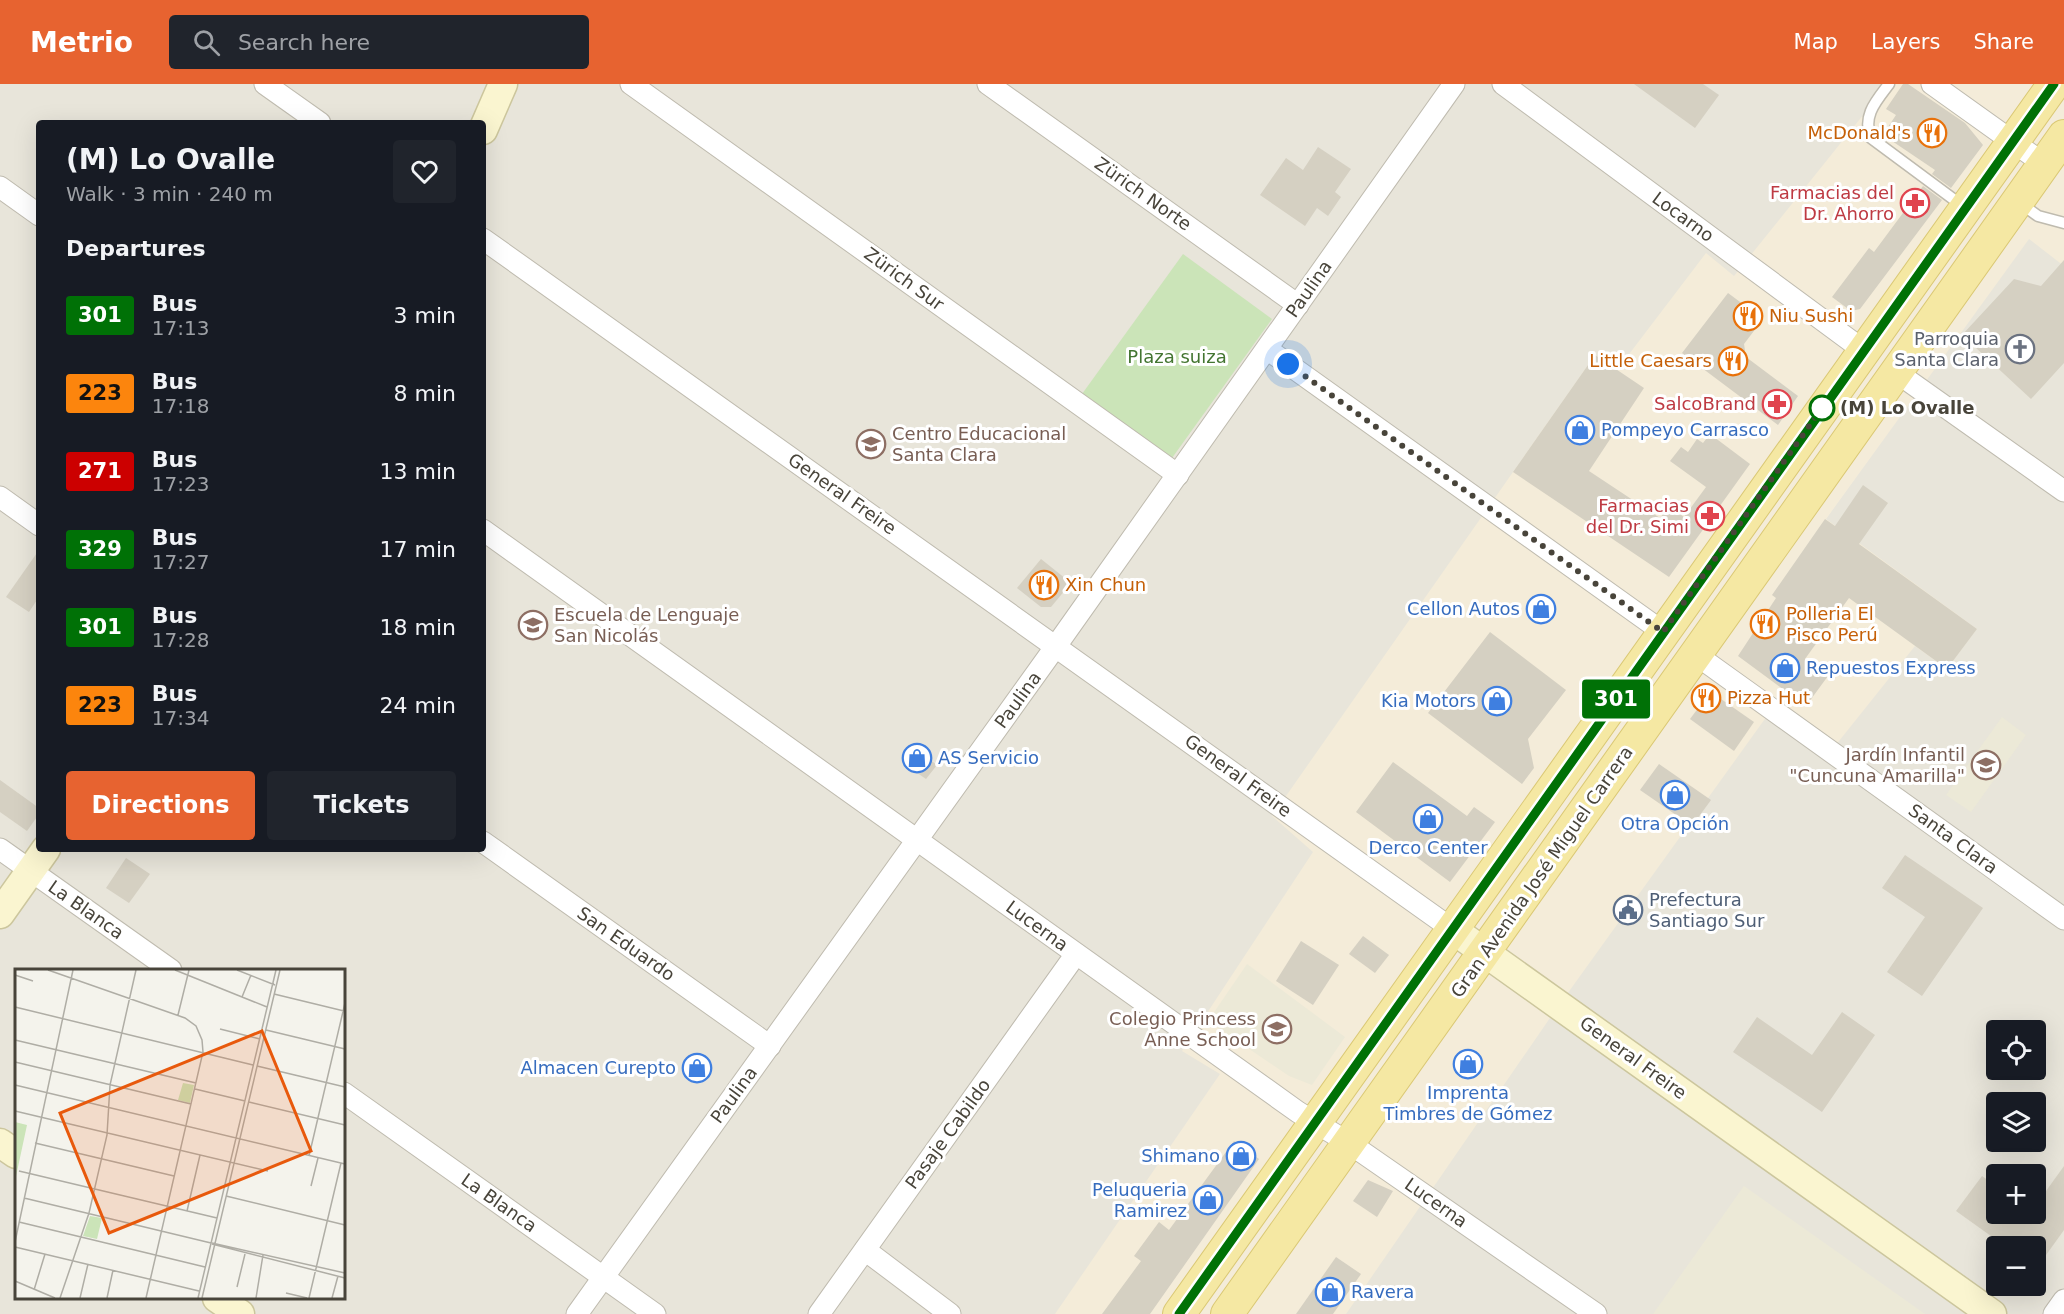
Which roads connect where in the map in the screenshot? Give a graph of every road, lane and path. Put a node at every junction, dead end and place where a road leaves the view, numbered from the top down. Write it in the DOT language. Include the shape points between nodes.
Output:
graph roads {
  1 [pos="265,84"];
  2 [pos="503,84"];
  3 [pos="631,84"];
  4 [pos="988,84"];
  5 [pos="1454,84"];
  6 [pos="1503,84"];
  7 [pos="1889,84"];
  8 [pos="1932,84"];
  9 [pos="2054,84"];
  10 [pos="316,120"];
  11 [pos="486,123"];
  12 [pos="2064,136"];
  13 [pos="2012,142"];
  14 [pos="2044,164"];
  15 [pos="0,187"];
  16 [pos="2017,202"];
  17 [pos="1965,208"];
  18 [pos="36,212"];
  19 [pos="2064,223"];
  20 [pos="486,241"];
  21 [pos="1298,305"];
  22 [pos="1267,349"];
  23 [pos="1855,362"];
  24 [pos="1896,372"];
  25 [pos="1178,475"];
  26 [pos="2064,491"];
  27 [pos="0,497"];
  28 [pos="36,523"];
  29 [pos="486,532"];
  30 [pos="1663,632"];
  31 [pos="1056,646"];
  32 [pos="1695,654"];
  33 [pos="917,840"];
  34 [pos="486,844"];
  35 [pos="0,849"];
  36 [pos="38,860"];
  37 [pos="0,914"];
  38 [pos="2064,919"];
  39 [pos="1452,929"];
  40 [pos="1485,953"];
  41 [pos="1076,954"];
  42 [pos="170,969"];
  43 [pos="770,1046"];
  44 [pos="345,1094"];
  45 [pos="1314,1124"];
  46 [pos="0,1143"];
  47 [pos="1349,1143"];
  48 [pos="15,1153"];
  49 [pos="865,1250"];
  50 [pos="603,1277"];
  51 [pos="218,1299"];
  52 [pos="2064,1300"];
  53 [pos="240,1314"];
  54 [pos="577,1314"];
  55 [pos="655,1314"];
  56 [pos="819,1314"];
  57 [pos="950,1314"];
  58 [pos="1179,1314"];
  59 [pos="1227,1314"];
  60 [pos="1596,1314"];
  61 [pos="1992,1314"];
  62 [pos="2054,1314"];
  1 -- 10 [label="street"];
  2 -- 11 [label="street"];
  3 -- 25 [label="street, Zürich Sur"];
  4 -- 21 [label="street, Zürich Norte"];
  5 -- 21 [label="street, Paulina"];
  6 -- 23 [label="street, Locarno"];
  7 -- 17 [label="lane" via="1869,114 1871,138"];
  8 -- 13 [label="street"];
  9 -- 13 [label="main road"];
  12 -- 14 [label="main road, Gran Avenida José Miguel Carrera"];
  13 -- 14 [label="street"];
  13 -- 17 [label="main road"];
  14 -- 16 [label="main road, Gran Avenida José Miguel Carrera"];
  15 -- 18 [label="street"];
  16 -- 19 [label="lane" via="2038,216"];
  16 -- 24 [label="main road, Gran Avenida José Miguel Carrera"];
  17 -- 23 [label="main road"];
  20 -- 31 [label="street, General Freire"];
  21 -- 22 [label="street, Paulina"];
  22 -- 25 [label="street, Paulina"];
  22 -- 30 [label="street"];
  23 -- 24 [label="main road"];
  23 -- 30 [label="main road"];
  24 -- 26 [label="street"];
  24 -- 32 [label="main road, Gran Avenida José Miguel Carrera"];
  25 -- 31 [label="street, Paulina"];
  27 -- 28 [label="street"];
  29 -- 33 [label="street, Lucerna"];
  30 -- 39 [label="main road"];
  31 -- 33 [label="street, Paulina"];
  31 -- 39 [label="street, General Freire"];
  32 -- 38 [label="street, Santa Clara"];
  32 -- 40 [label="main road, Gran Avenida José Miguel Carrera"];
  33 -- 41 [label="street, Lucerna"];
  33 -- 43 [label="street, Paulina"];
  34 -- 43 [label="street, San Eduardo"];
  35 -- 36 [label="street, La Blanca"];
  36 -- 37 [label="street"];
  36 -- 42 [label="street, La Blanca"];
  39 -- 40 [label="street, General Freire"];
  39 -- 45 [label="main road"];
  40 -- 47 [label="main road, Gran Avenida José Miguel Carrera"];
  40 -- 61 [label="street, General Freire"];
  41 -- 45 [label="street, Lucerna"];
  41 -- 49 [label="street, Pasaje Cabildo"];
  43 -- 50 [label="street, Paulina"];
  44 -- 50 [label="street, La Blanca"];
  45 -- 47 [label="street, Lucerna"];
  45 -- 58 [label="main road"];
  46 -- 48 [label="street"];
  47 -- 59 [label="main road, Gran Avenida José Miguel Carrera"];
  47 -- 60 [label="street, Lucerna"];
  49 -- 56 [label="street, Pasaje Cabildo"];
  49 -- 57 [label="street"];
  50 -- 54 [label="street, Paulina"];
  50 -- 55 [label="street, La Blanca"];
  51 -- 53 [label="street"];
  52 -- 62 [label="street"];
}
